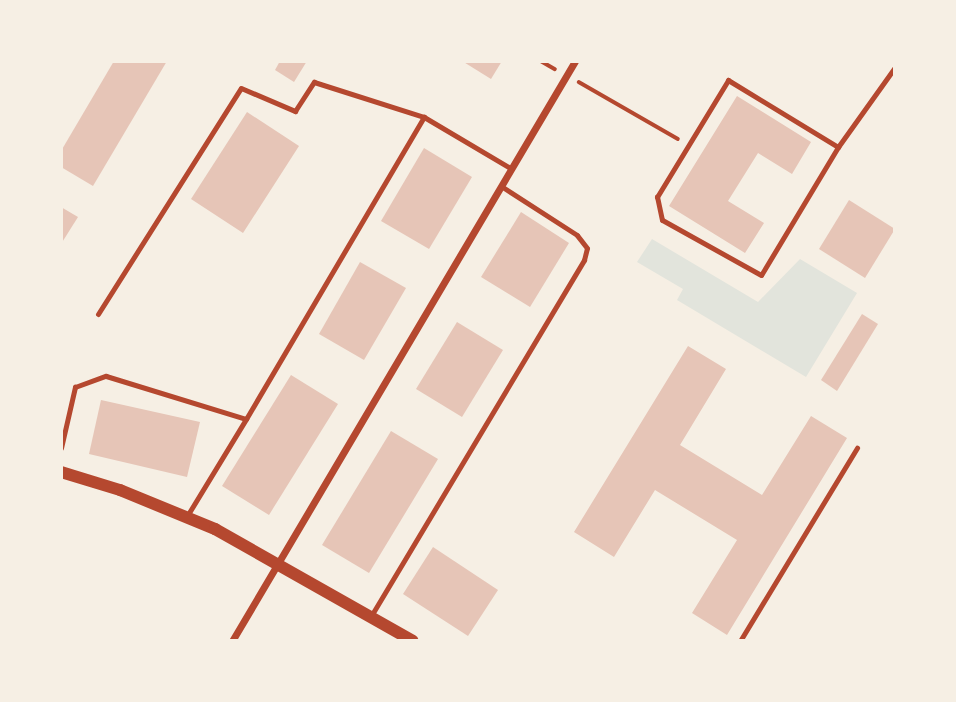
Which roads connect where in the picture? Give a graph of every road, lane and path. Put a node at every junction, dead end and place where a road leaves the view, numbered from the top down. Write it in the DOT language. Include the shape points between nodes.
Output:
graph roads {
  1 [pos="541,61"];
  2 [pos="575,61"];
  3 [pos="895,66"];
  4 [pos="556,70"];
  5 [pos="579,82"];
  6 [pos="424,117"];
  7 [pos="689,145"];
  8 [pos="838,146"];
  9 [pos="512,169"];
  10 [pos="501,186"];
  11 [pos="98,314"];
  12 [pos="246,419"];
  13 [pos="61,448"];
  14 [pos="857,448"];
  15 [pos="61,472"];
  16 [pos="187,516"];
  17 [pos="277,561"];
  18 [pos="371,616"];
  19 [pos="232,641"];
  20 [pos="413,641"];
  21 [pos="740,641"];
  1 -- 4 [label="path"];
  2 -- 9 [label="street"];
  3 -- 8 [label="lane"];
  5 -- 7 [label="path"];
  6 -- 9 [label="lane"];
  6 -- 11 [label="lane" via="314,82 295,111 240,88"];
  6 -- 12 [label="lane"];
  7 -- 8 [label="lane" via="728,80"];
  7 -- 8 [label="lane" via="657,197 662,220 761,275"];
  9 -- 10 [label="street"];
  10 -- 17 [label="street"];
  10 -- 18 [label="lane" via="577,235 587,248 584,260"];
  12 -- 13 [label="lane" via="106,376 75,387"];
  12 -- 16 [label="lane"];
  14 -- 21 [label="lane"];
  15 -- 16 [label="street"];
  16 -- 17 [label="street"];
  17 -- 18 [label="street"];
  17 -- 19 [label="street"];
  18 -- 20 [label="street"];
}
